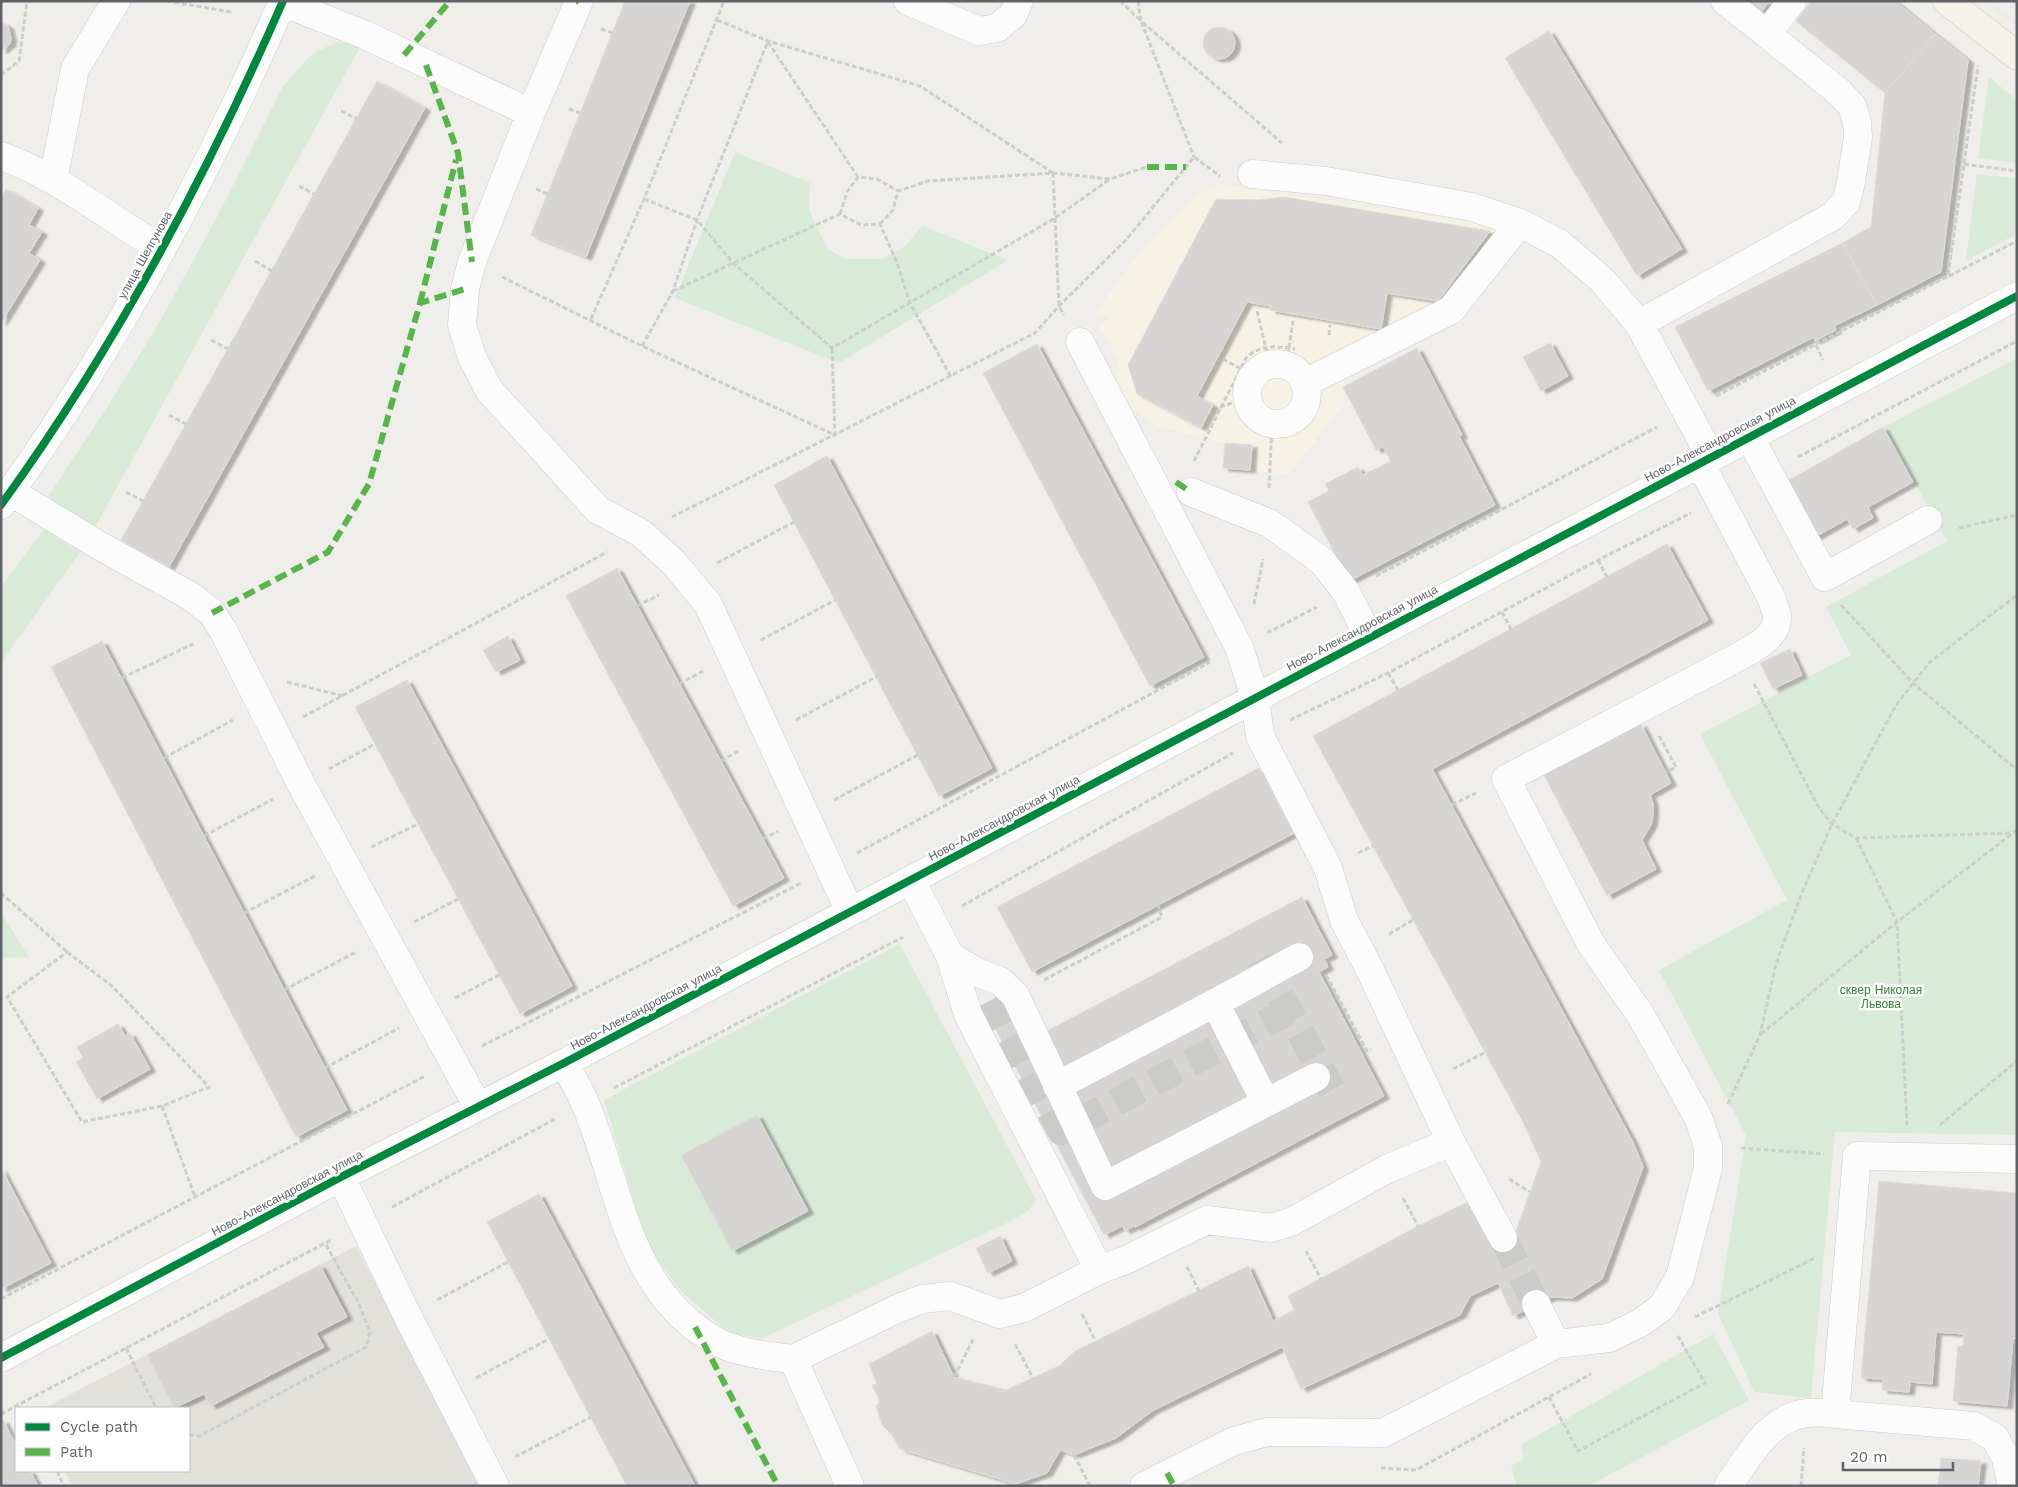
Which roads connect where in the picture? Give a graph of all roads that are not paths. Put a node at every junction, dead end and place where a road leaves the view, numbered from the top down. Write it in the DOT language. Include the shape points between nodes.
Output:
graph roads {
  1 [pos="116,1"];
  2 [pos="579,1"];
  3 [pos="908,1"];
  4 [pos="1019,1"];
  5 [pos="1725,1"];
  6 [pos="1792,1"];
  7 [pos="1947,1"];
  8 [pos="283,2"];
  9 [pos="1767,34"];
  10 [pos="2017,56"];
  11 [pos="531,113"];
  12 [pos="1,156"];
  13 [pos="1252,174"];
  14 [pos="53,180"];
  15 [pos="1520,223"];
  16 [pos="162,249"];
  17 [pos="2017,296"];
  18 [pos="1639,324"];
  19 [pos="1080,342"];
  20 [pos="1272,377"];
  21 [pos="1749,436"];
  22 [pos="1705,460"];
  23 [pos="1191,492"];
  24 [pos="6,499"];
  25 [pos="1928,520"];
  26 [pos="1369,637"];
  27 [pos="1255,697"];
  28 [pos="911,880"];
  29 [pos="850,912"];
  30 [pos="950,956"];
  31 [pos="1299,957"];
  32 [pos="1215,1003"];
  33 [pos="564,1063"];
  34 [pos="1316,1077"];
  35 [pos="1057,1086"];
  36 [pos="1266,1103"];
  37 [pos="478,1107"];
  38 [pos="1452,1142"];
  39 [pos="2017,1159"];
  40 [pos="340,1177"];
  41 [pos="1503,1238"];
  42 [pos="1099,1270"];
  43 [pos="1536,1304"];
  44 [pos="1556,1344"];
  45 [pos="1,1358"];
  46 [pos="793,1359"];
  47 [pos="1835,1414"];
  48 [pos="492,1479"];
  49 [pos="850,1486"];
  50 [pos="1144,1486"];
  51 [pos="1728,1486"];
  52 [pos="2012,1486"];
  1 -- 14 [label="street" via="75,69"];
  2 -- 11 [label="street"];
  3 -- 4 [label="street" via="979,30 997,28 1012,15"];
  5 -- 9 [label="street"];
  6 -- 9 [label="street"];
  7 -- 10 [label="main road"];
  8 -- 11 [label="street" via="363,34"];
  8 -- 16 [label="street, улица Шелгунова" via="223,133"];
  9 -- 18 [label="street" via="1852,106 1858,138 1846,202 1833,216"];
  11 -- 29 [label="street" via="472,262 465,289 462,326 472,357 490,390 598,510 641,533 674,563 708,604"];
  12 -- 14 [label="street"];
  13 -- 15 [label="street" via="1408,194 1472,207"];
  14 -- 16 [label="street"];
  15 -- 18 [label="street" via="1560,244 1603,281"];
  15 -- 20 [label="street" via="1451,310"];
  16 -- 24 [label="street, улица Шелгунова" via="118,326"];
  17 -- 21 [label="street, Ново-Александровская улица"];
  18 -- 22 [label="street" via="1686,412"];
  19 -- 27 [label="street" via="1239,647"];
  20 -- 20 [label="street" via="1306,399 1300,413 1288,422 1272,424 1258,418 1249,405"];
  21 -- 22 [label="street, Ново-Александровская улица"];
  21 -- 25 [label="street" via="1825,577"];
  22 -- 26 [label="street, Ново-Александровская улица"];
  22 -- 44 [label="street" via="1719,499 1772,599 1777,619 1771,634 1759,646 1506,779 1592,944 1640,1014 1698,1117 1708,1146 1708,1168 1680,1277 1662,1307 1640,1323 1609,1338"];
  23 -- 26 [label="street" via="1269,523 1322,561 1346,592"];
  24 -- 37 [label="street" via="100,546 192,597 212,613 338,853"];
  26 -- 27 [label="street, Ново-Александровская улица"];
  27 -- 28 [label="street, Ново-Александровская улица"];
  27 -- 38 [label="street" via="1260,736 1328,868 1344,920"];
  28 -- 29 [label="street, Ново-Александровская улица"];
  28 -- 30 [label="street"];
  29 -- 33 [label="street, Ново-Александровская улица"];
  30 -- 35 [label="street" via="1000,981 1003,998"];
  30 -- 42 [label="street" via="968,1014"];
  31 -- 32 [label="street"];
  32 -- 35 [label="street"];
  32 -- 36 [label="street"];
  33 -- 37 [label="street, Ново-Александровская улица"];
  33 -- 46 [label="street" via="585,1103 631,1241 652,1281 679,1315 713,1340 755,1355"];
  34 -- 36 [label="street"];
  35 -- 36 [label="street" via="1105,1186"];
  37 -- 40 [label="street, Ново-Александровская улица"];
  38 -- 41 [label="street"];
  38 -- 42 [label="street" via="1387,1169 1290,1222 1270,1228 1207,1220"];
  39 -- 47 [label="street" via="1905,1154 1857,1156"];
  40 -- 45 [label="street, Ново-Александровская улица"];
  40 -- 48 [label="street"];
  42 -- 46 [label="street" via="1024,1308 1000,1314 950,1296 922,1299"];
  43 -- 44 [label="street"];
  44 -- 50 [label="street" via="1384,1433 1267,1432 1234,1441"];
  46 -- 49 [label="street"];
  47 -- 51 [label="street" via="1807,1413 1783,1420 1763,1437"];
  47 -- 52 [label="street" via="1974,1426 1995,1438 2006,1458"];
}
